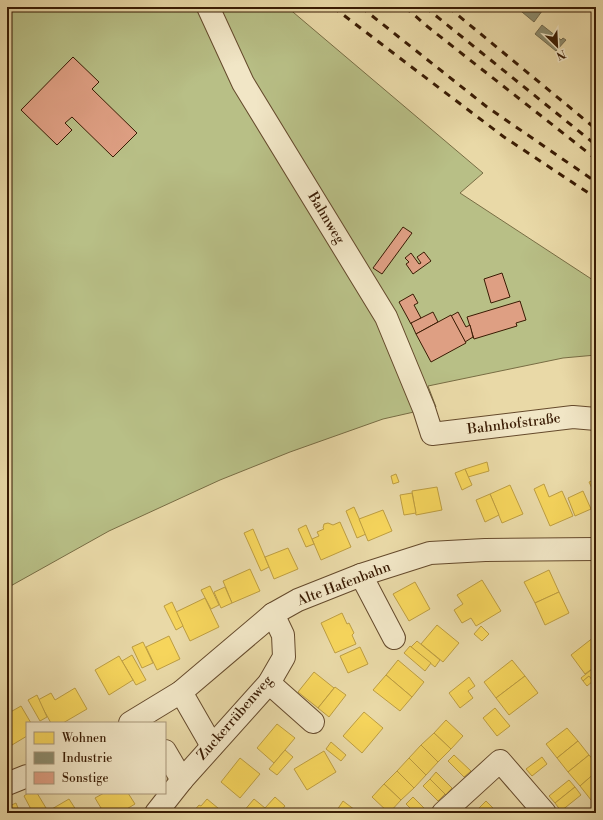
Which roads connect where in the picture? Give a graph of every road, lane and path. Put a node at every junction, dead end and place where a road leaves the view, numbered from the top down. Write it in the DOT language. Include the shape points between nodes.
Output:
graph roads {
  1 [pos="208,7"];
  2 [pos="596,419"];
  3 [pos="432,434"];
  4 [pos="596,548"];
  5 [pos="361,575"];
  6 [pos="273,614"];
  7 [pos="394,638"];
  8 [pos="268,683"];
  9 [pos="181,692"];
  10 [pos="141,720"];
  11 [pos="314,722"];
  12 [pos="212,746"];
  13 [pos="166,753"];
  14 [pos="26,776"];
  15 [pos="182,780"];
  16 [pos="7,784"];
  17 [pos="156,813"];
  18 [pos="443,813"];
  19 [pos="545,813"];
  1 -- 3 [label="street, Bahnweg" via="242,83 386,317"];
  2 -- 3 [label="street, Bahnhofstraße" via="573,416"];
  4 -- 5 [label="street, Alte Hafenbahn" via="430,553"];
  5 -- 6 [label="street, Alte Hafenbahn" via="298,600"];
  5 -- 7 [label="street"];
  6 -- 8 [label="street, Zuckerrübenweg" via="284,635 284,657"];
  6 -- 9 [label="street, Alte Hafenbahn"];
  8 -- 11 [label="street"];
  8 -- 12 [label="street, Zuckerrübenweg"];
  9 -- 10 [label="street, Alte Hafenbahn"];
  9 -- 12 [label="street"];
  12 -- 15 [label="street, Zuckerrübenweg"];
  13 -- 15 [label="street"];
  14 -- 16 [label="street"];
  15 -- 17 [label="street, Zuckerrübenweg"];
  18 -- 19 [label="street" via="500,761"];
}
